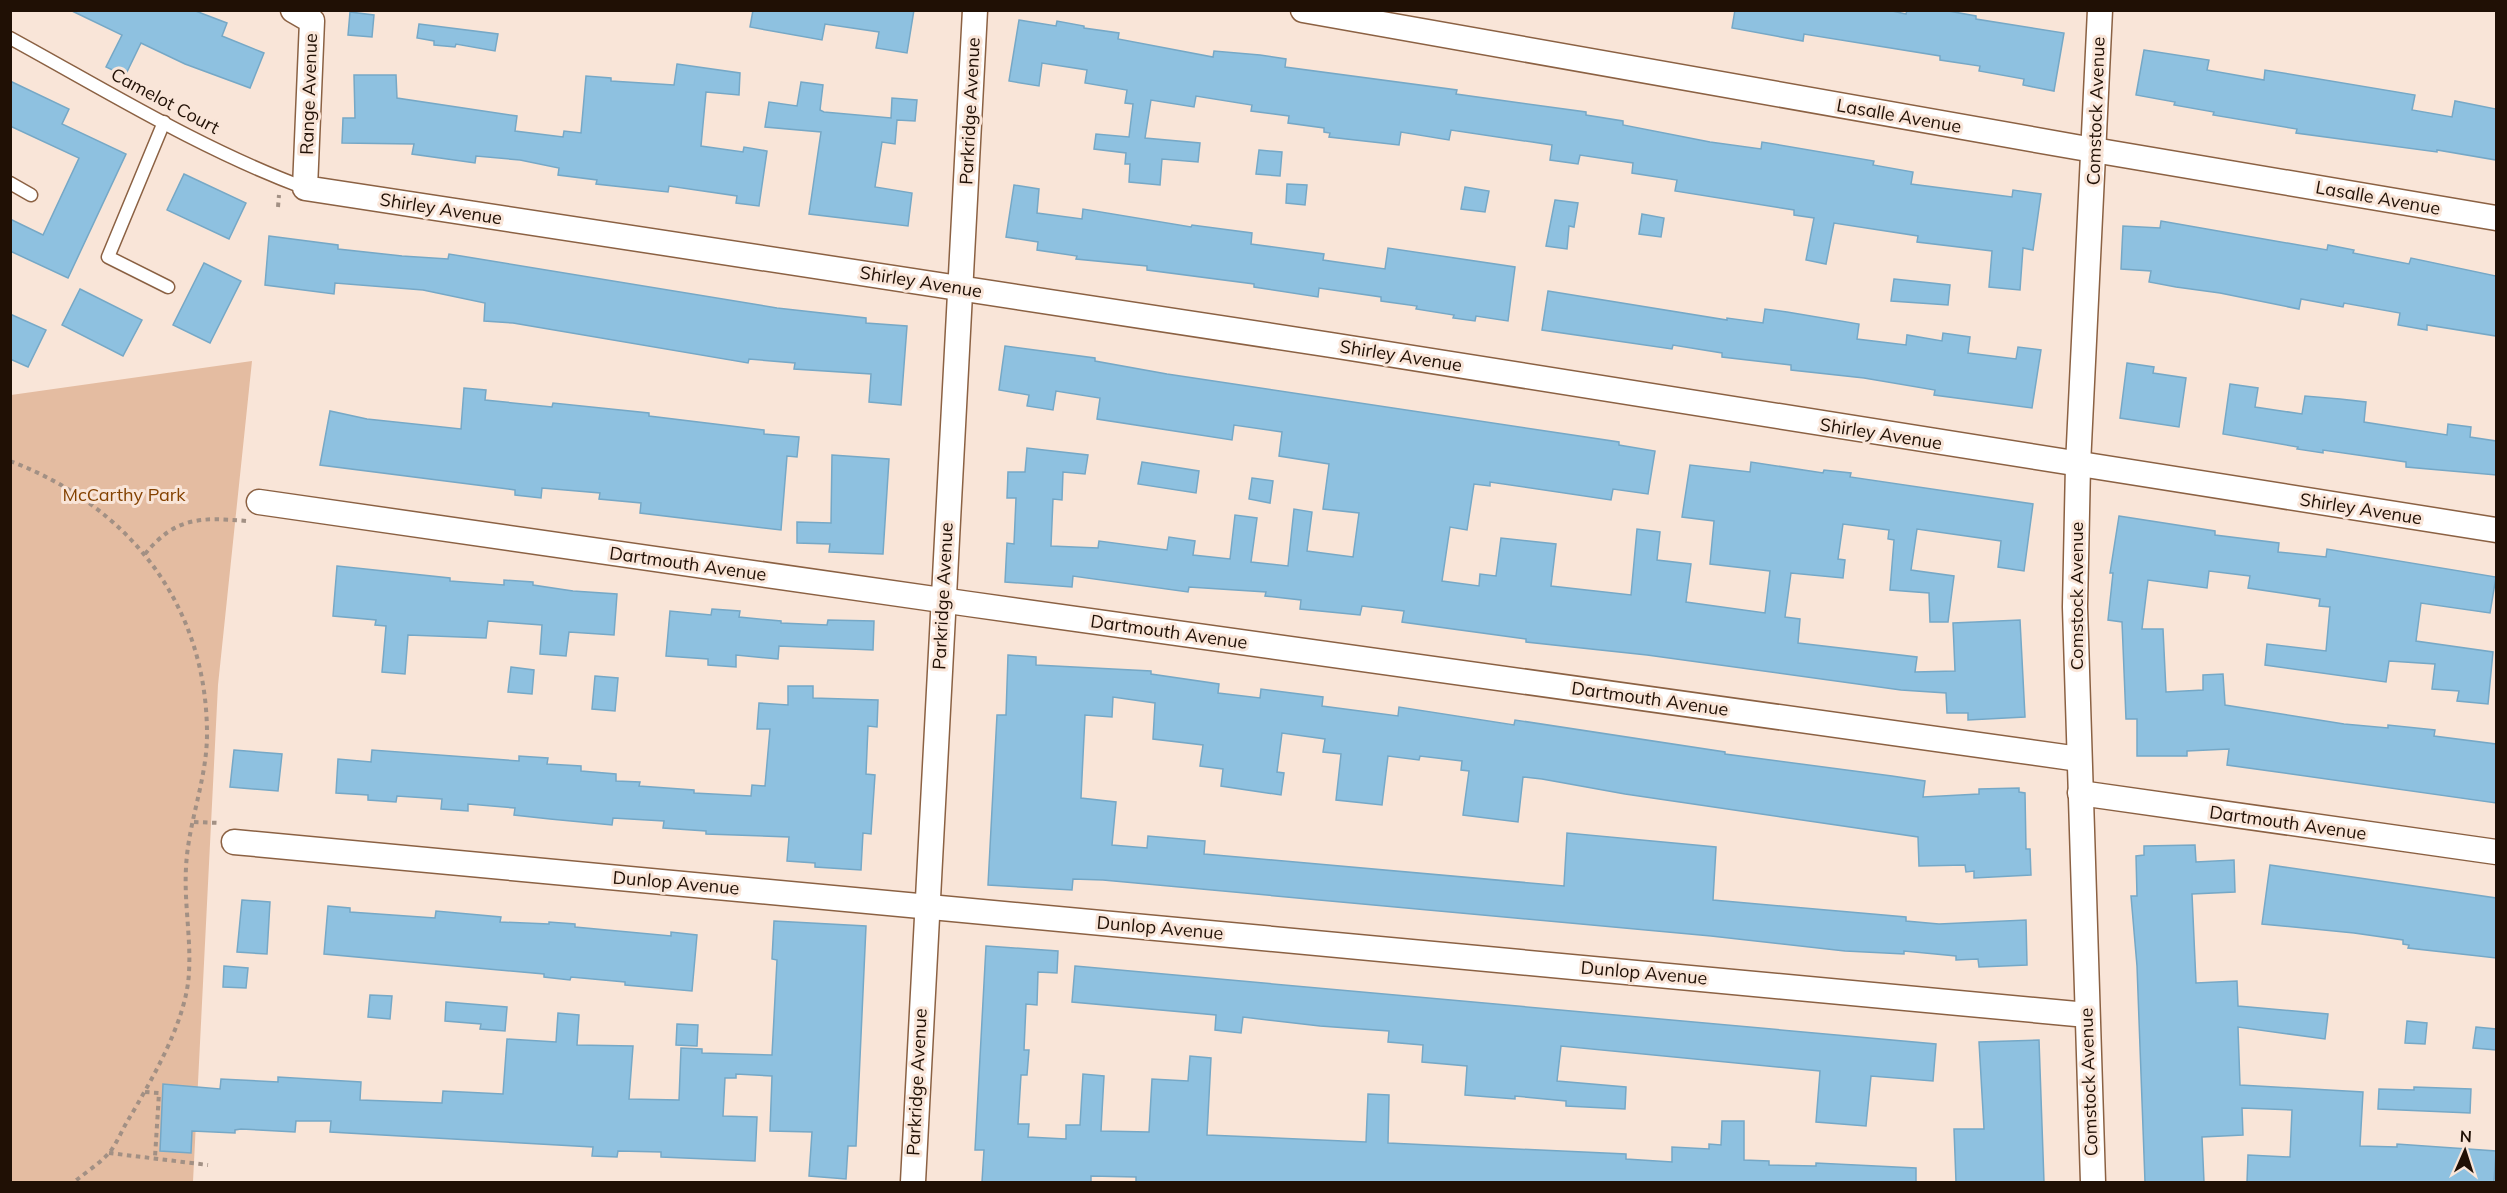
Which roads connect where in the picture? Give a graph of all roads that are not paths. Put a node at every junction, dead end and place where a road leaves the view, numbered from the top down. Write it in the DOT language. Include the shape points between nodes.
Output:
graph roads {
  1 [pos="293,10"];
  2 [pos="975,10"];
  3 [pos="1303,10"];
  4 [pos="2100,10"];
  5 [pos="10,38"];
  6 [pos="164,122"];
  7 [pos="2095,151"];
  8 [pos="10,183"];
  9 [pos="305,188"];
  10 [pos="31,195"];
  11 [pos="2496,218"];
  12 [pos="168,287"];
  13 [pos="961,288"];
  14 [pos="2078,465"];
  15 [pos="258,512"];
  16 [pos="2496,530"];
  17 [pos="943,600"];
  18 [pos="2079,759"];
  19 [pos="2080,793"];
  20 [pos="230,833"];
  21 [pos="2496,852"];
  22 [pos="925,906"];
  23 [pos="2086,1015"];
  24 [pos="912,1182"];
  25 [pos="2093,1182"];
  1 -- 9 [label="street, Range Avenue" via="312,21"];
  2 -- 13 [label="street, Parkridge Avenue"];
  3 -- 7 [label="street, Lasalle Avenue"];
  4 -- 7 [label="street, Comstock Avenue"];
  5 -- 6 [label="lane, Camelot Court"];
  6 -- 9 [label="lane, Camelot Court" via="269,175"];
  6 -- 12 [label="lane" via="108,257"];
  7 -- 11 [label="street, Lasalle Avenue"];
  7 -- 14 [label="street, Comstock Avenue"];
  8 -- 10 [label="lane"];
  9 -- 13 [label="street, Shirley Avenue"];
  13 -- 14 [label="street, Shirley Avenue"];
  13 -- 17 [label="street, Parkridge Avenue"];
  14 -- 16 [label="street, Shirley Avenue"];
  14 -- 18 [label="street, Comstock Avenue" via="2075,607"];
  15 -- 17 [label="street, Dartmouth Avenue"];
  17 -- 18 [label="street, Dartmouth Avenue"];
  17 -- 22 [label="street, Parkridge Avenue"];
  18 -- 19 [label="street, Comstock Avenue"];
  19 -- 21 [label="street, Dartmouth Avenue"];
  19 -- 23 [label="street, Comstock Avenue"];
  20 -- 22 [label="street, Dunlop Avenue"];
  22 -- 23 [label="street, Dunlop Avenue"];
  22 -- 24 [label="street, Parkridge Avenue"];
  23 -- 25 [label="street, Comstock Avenue"];
}
